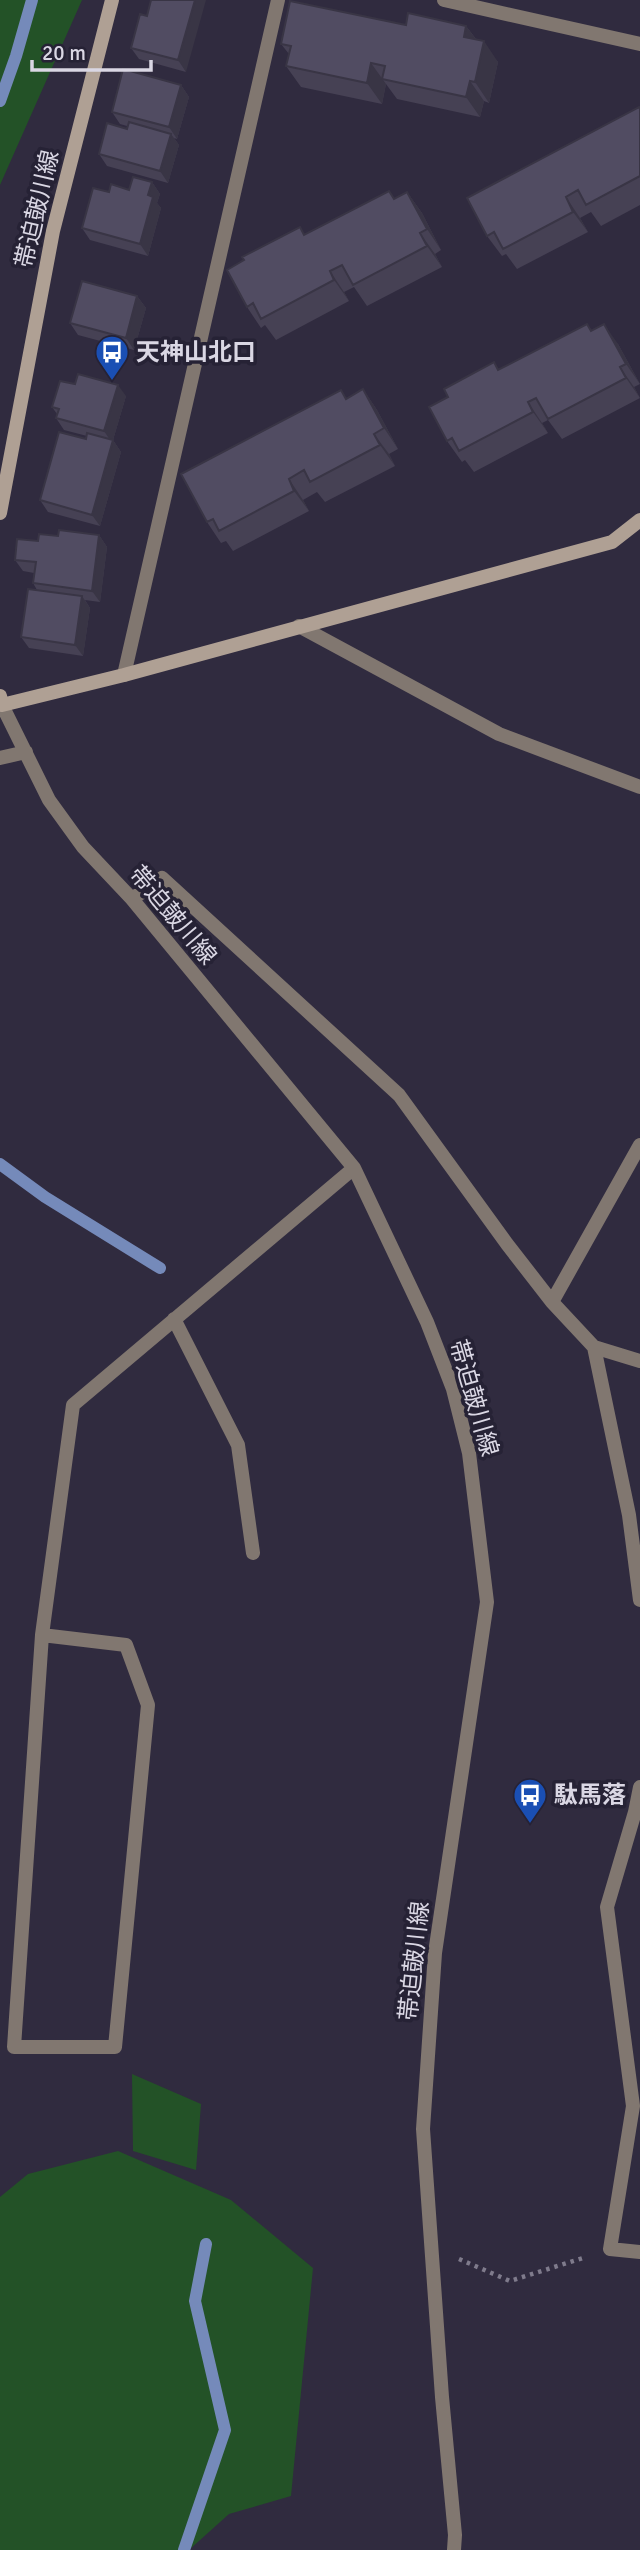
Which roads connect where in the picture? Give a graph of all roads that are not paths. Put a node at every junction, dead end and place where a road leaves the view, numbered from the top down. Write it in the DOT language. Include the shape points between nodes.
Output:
graph roads {
  1 [pos="113,0"];
  2 [pos="278,0"];
  3 [pos="444,0"];
  4 [pos="640,44"];
  5 [pos="0,513"];
  6 [pos="640,520"];
  7 [pos="299,626"];
  8 [pos="124,674"];
  9 [pos="1,701"];
  10 [pos="26,752"];
  11 [pos="0,758"];
  12 [pos="640,787"];
  13 [pos="132,898"];
  14 [pos="640,1145"];
  15 [pos="354,1168"];
  16 [pos="552,1302"];
  17 [pos="174,1319"];
  18 [pos="594,1347"];
  19 [pos="640,1361"];
  20 [pos="253,1553"];
  21 [pos="640,1600"];
  22 [pos="42,1635"];
  23 [pos="640,1787"];
  24 [pos="640,2252"];
  25 [pos="454,2550"];
  1 -- 5 [label="street, 帯迫皷川線" via="53,232"];
  2 -- 8 [label="street"];
  3 -- 4 [label="street"];
  6 -- 7 [label="street" via="612,541"];
  7 -- 8 [label="street"];
  7 -- 12 [label="street" via="499,734"];
  8 -- 9 [label="street"];
  9 -- 10 [label="street, 帯迫皷川線"];
  10 -- 11 [label="street"];
  10 -- 13 [label="street, 帯迫皷川線" via="49,800 83,847"];
  13 -- 15 [label="street, 帯迫皷川線"];
  13 -- 16 [label="street" via="162,878 399,1095"];
  14 -- 16 [label="street"];
  15 -- 17 [label="street"];
  15 -- 25 [label="street, 帯迫皷川線" via="427,1322 453,1389 469,1453 487,1602 435,1953 423,2129"];
  16 -- 18 [label="street"];
  17 -- 20 [label="street" via="238,1445"];
  17 -- 22 [label="street" via="73,1405"];
  18 -- 19 [label="street"];
  18 -- 21 [label="street" via="629,1515"];
  22 -- 22 [label="street" via="14,2047 116,2047 148,1705 126,1645"];
  23 -- 24 [label="street" via="607,1907 633,2106 610,2249"];
}
